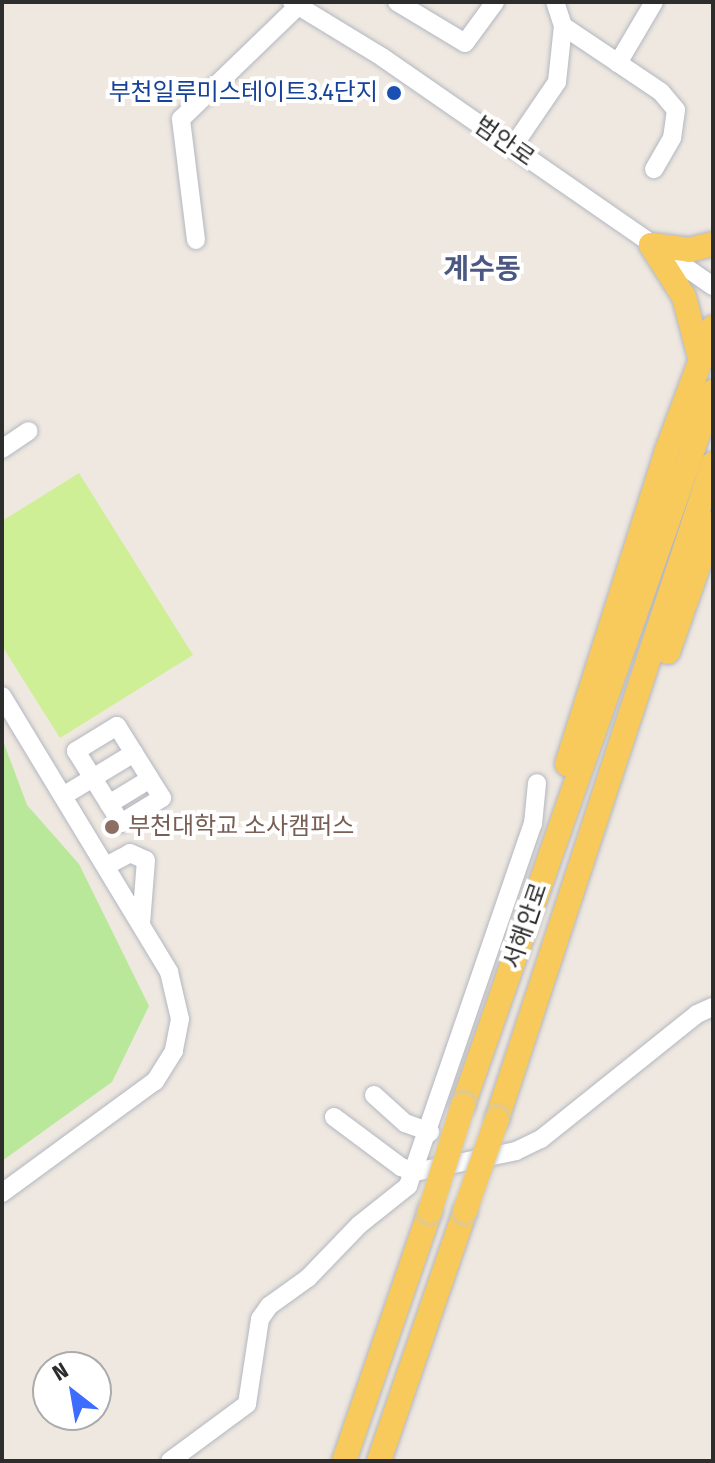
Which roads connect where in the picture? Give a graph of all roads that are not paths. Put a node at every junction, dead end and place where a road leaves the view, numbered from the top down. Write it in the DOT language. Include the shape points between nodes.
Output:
graph roads {
  1 [pos="495,2"];
  2 [pos="555,2"];
  3 [pos="654,2"];
  4 [pos="295,4"];
  5 [pos="408,5"];
  6 [pos="563,26"];
  7 [pos="618,63"];
  8 [pos="512,148"];
  9 [pos="654,169"];
  10 [pos="196,240"];
  11 [pos="713,244"];
  12 [pos="651,245"];
  13 [pos="713,286"];
  14 [pos="713,327"];
  15 [pos="699,359"];
  16 [pos="713,392"];
  17 [pos="29,431"];
  18 [pos="2,449"];
  19 [pos="713,464"];
  20 [pos="713,524"];
  21 [pos="2,696"];
  22 [pos="134,753"];
  23 [pos="93,778"];
  24 [pos="537,783"];
  25 [pos="63,796"];
  26 [pos="106,866"];
  27 [pos="141,924"];
  28 [pos="524,931"];
  29 [pos="555,941"];
  30 [pos="713,1007"];
  31 [pos="374,1095"];
  32 [pos="334,1117"];
  33 [pos="430,1132"];
  34 [pos="415,1172"];
  35 [pos="2,1193"];
  36 [pos="170,1461"];
  37 [pos="344,1461"];
  38 [pos="379,1461"];
  1 -- 5 [label="street" via="465,43"];
  2 -- 6 [label="street"];
  3 -- 7 [label="street"];
  4 -- 8 [label="street, 범안로"];
  4 -- 10 [label="street" via="181,119"];
  6 -- 7 [label="street"];
  6 -- 8 [label="street" via="557,82"];
  7 -- 9 [label="street" via="661,92 676,110 672,138"];
  8 -- 12 [label="street, 범안로"];
  11 -- 12 [label="main road" via="689,250"];
  12 -- 13 [label="street, 범안로"];
  12 -- 15 [label="main road" via="692,315"];
  14 -- 15 [label="main road"];
  15 -- 28 [label="main road" via="585,700"];
  16 -- 28 [label="main road, 서해안로"];
  17 -- 18 [label="street"];
  19 -- 29 [label="main road, 서해안로"];
  20 -- 29 [label="main road" via="610,815"];
  21 -- 25 [label="street"];
  22 -- 23 [label="street"];
  22 -- 23 [label="street" via="117,726 76,751"];
  22 -- 23 [label="street" via="162,798 121,823"];
  23 -- 25 [label="street"];
  24 -- 33 [label="street" via="533,824"];
  25 -- 26 [label="street"];
  26 -- 27 [label="street"];
  26 -- 27 [label="street" via="130,853 146,860"];
  27 -- 35 [label="street" via="178,995 174,1051 147,1088"];
  28 -- 37 [label="main road, 서해안로, bridge"];
  29 -- 38 [label="main road, 서해안로, bridge"];
  30 -- 34 [label="street" via="697,1014 541,1139 488,1158"];
  31 -- 33 [label="street" via="405,1123"];
  32 -- 34 [label="street"];
  33 -- 34 [label="street"];
  34 -- 36 [label="street" via="399,1197 359,1225 324,1265 269,1306 258,1328 247,1404"];
}
